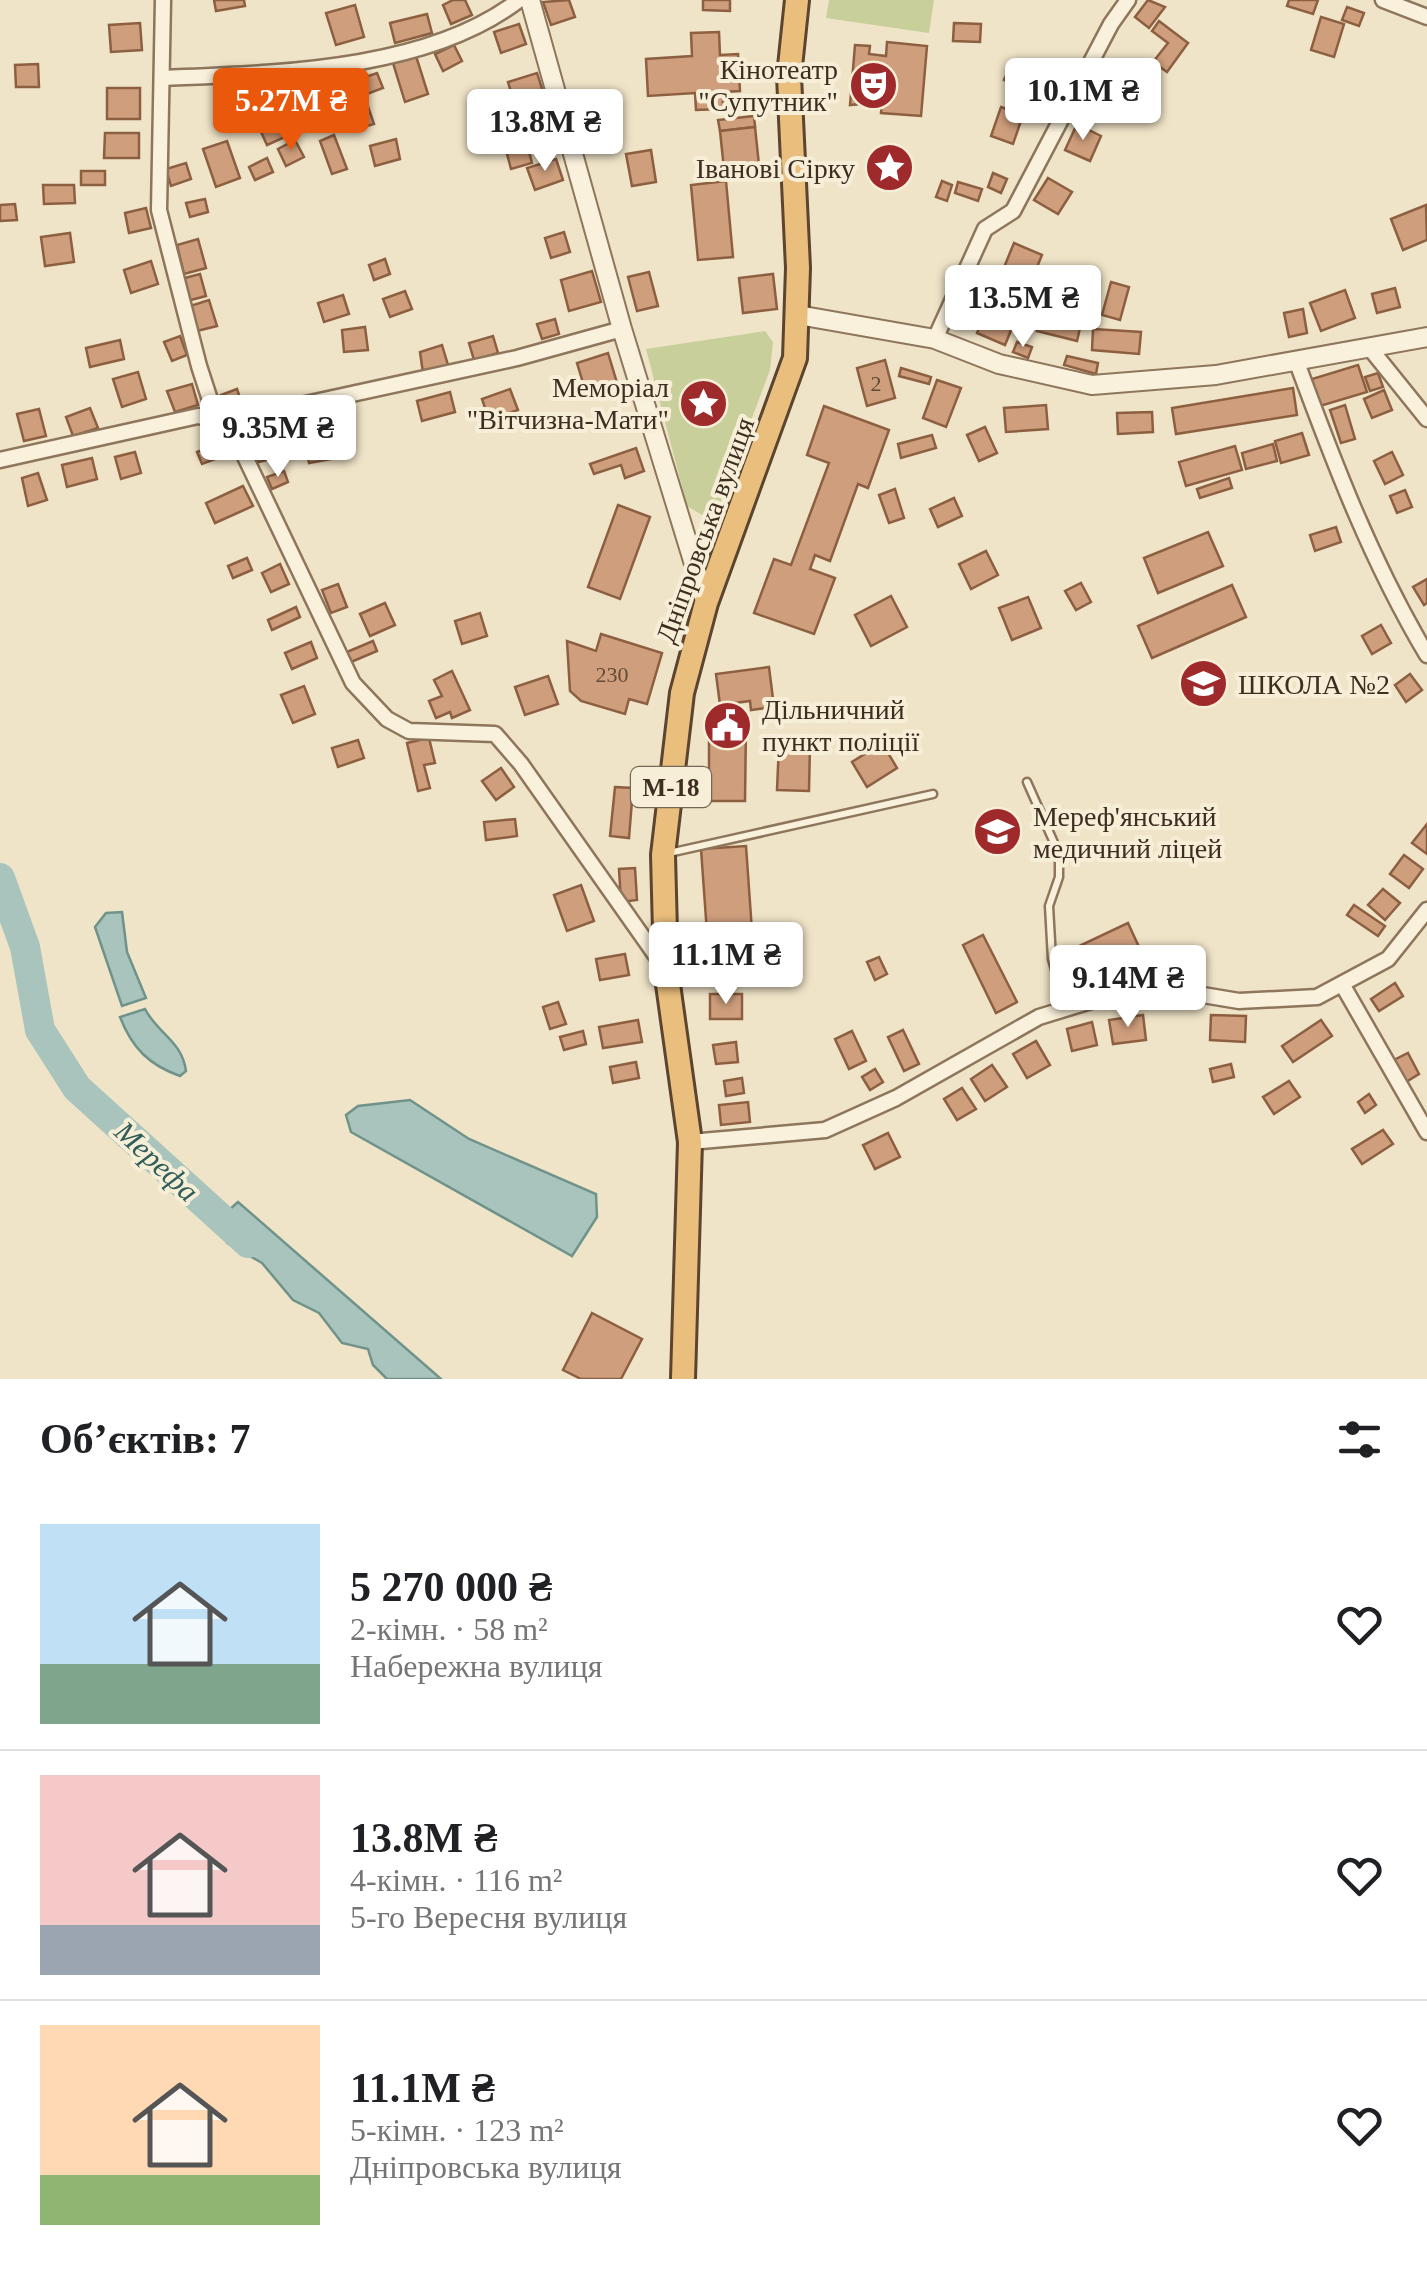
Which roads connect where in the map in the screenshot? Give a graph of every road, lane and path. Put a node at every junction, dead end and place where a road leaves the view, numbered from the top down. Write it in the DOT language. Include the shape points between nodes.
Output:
graph roads {
  1 [pos="163,0"];
  2 [pos="520,0"];
  3 [pos="530,0"];
  4 [pos="797,0"];
  5 [pos="1128,0"];
  6 [pos="1383,0"];
  7 [pos="1427,17"];
  8 [pos="164,78"];
  9 [pos="798,315"];
  10 [pos="622,329"];
  11 [pos="1427,336"];
  12 [pos="935,339"];
  13 [pos="1368,347"];
  14 [pos="1296,360"];
  15 [pos="1427,420"];
  16 [pos="228,421"];
  17 [pos="0,460"];
  18 [pos="706,603"];
  19 [pos="1427,655"];
  20 [pos="1027,782"];
  21 [pos="933,794"];
  22 [pos="663,855"];
  23 [pos="1427,910"];
  24 [pos="666,970"];
  25 [pos="1342,984"];
  26 [pos="1066,1009"];
  27 [pos="1427,1132"];
  28 [pos="690,1142"];
  29 [pos="683,1379"];
  1 -- 8 [label="street"];
  2 -- 8 [label="street" via="492,21 361,65"];
  3 -- 10 [label="street"];
  4 -- 9 [label="highway, Дніпровська вулиця / М-18" via="790,76"];
  5 -- 12 [label="street" via="1013,212 985,229"];
  6 -- 7 [label="street"];
  8 -- 16 [label="street" via="159,210 212,406"];
  9 -- 12 [label="street"];
  9 -- 18 [label="highway, Дніпровська вулиця / М-18" via="790,379"];
  10 -- 16 [label="street"];
  10 -- 18 [label="street"];
  11 -- 13 [label="street"];
  12 -- 14 [label="street" via="999,364 1092,385 1216,375"];
  13 -- 14 [label="street"];
  13 -- 15 [label="street"];
  14 -- 19 [label="street" via="1352,513"];
  16 -- 17 [label="street" via="198,416"];
  16 -- 24 [label="street" via="353,682 387,719 409,731 495,734"];
  18 -- 22 [label="highway, Дніпровська вулиця / М-18" via="682,692"];
  20 -- 26 [label="lane" via="1060,854 1050,924"];
  21 -- 22 [label="lane"];
  22 -- 24 [label="highway, Дніпровська вулиця / М-18"];
  23 -- 25 [label="street" via="1388,959"];
  24 -- 28 [label="highway, Дніпровська вулиця / М-18"];
  25 -- 26 [label="street" via="1317,997 1239,1001 1143,985"];
  25 -- 27 [label="street"];
  26 -- 28 [label="street" via="825,1130"];
  28 -- 29 [label="highway, Дніпровська вулиця / М-18"];
}
